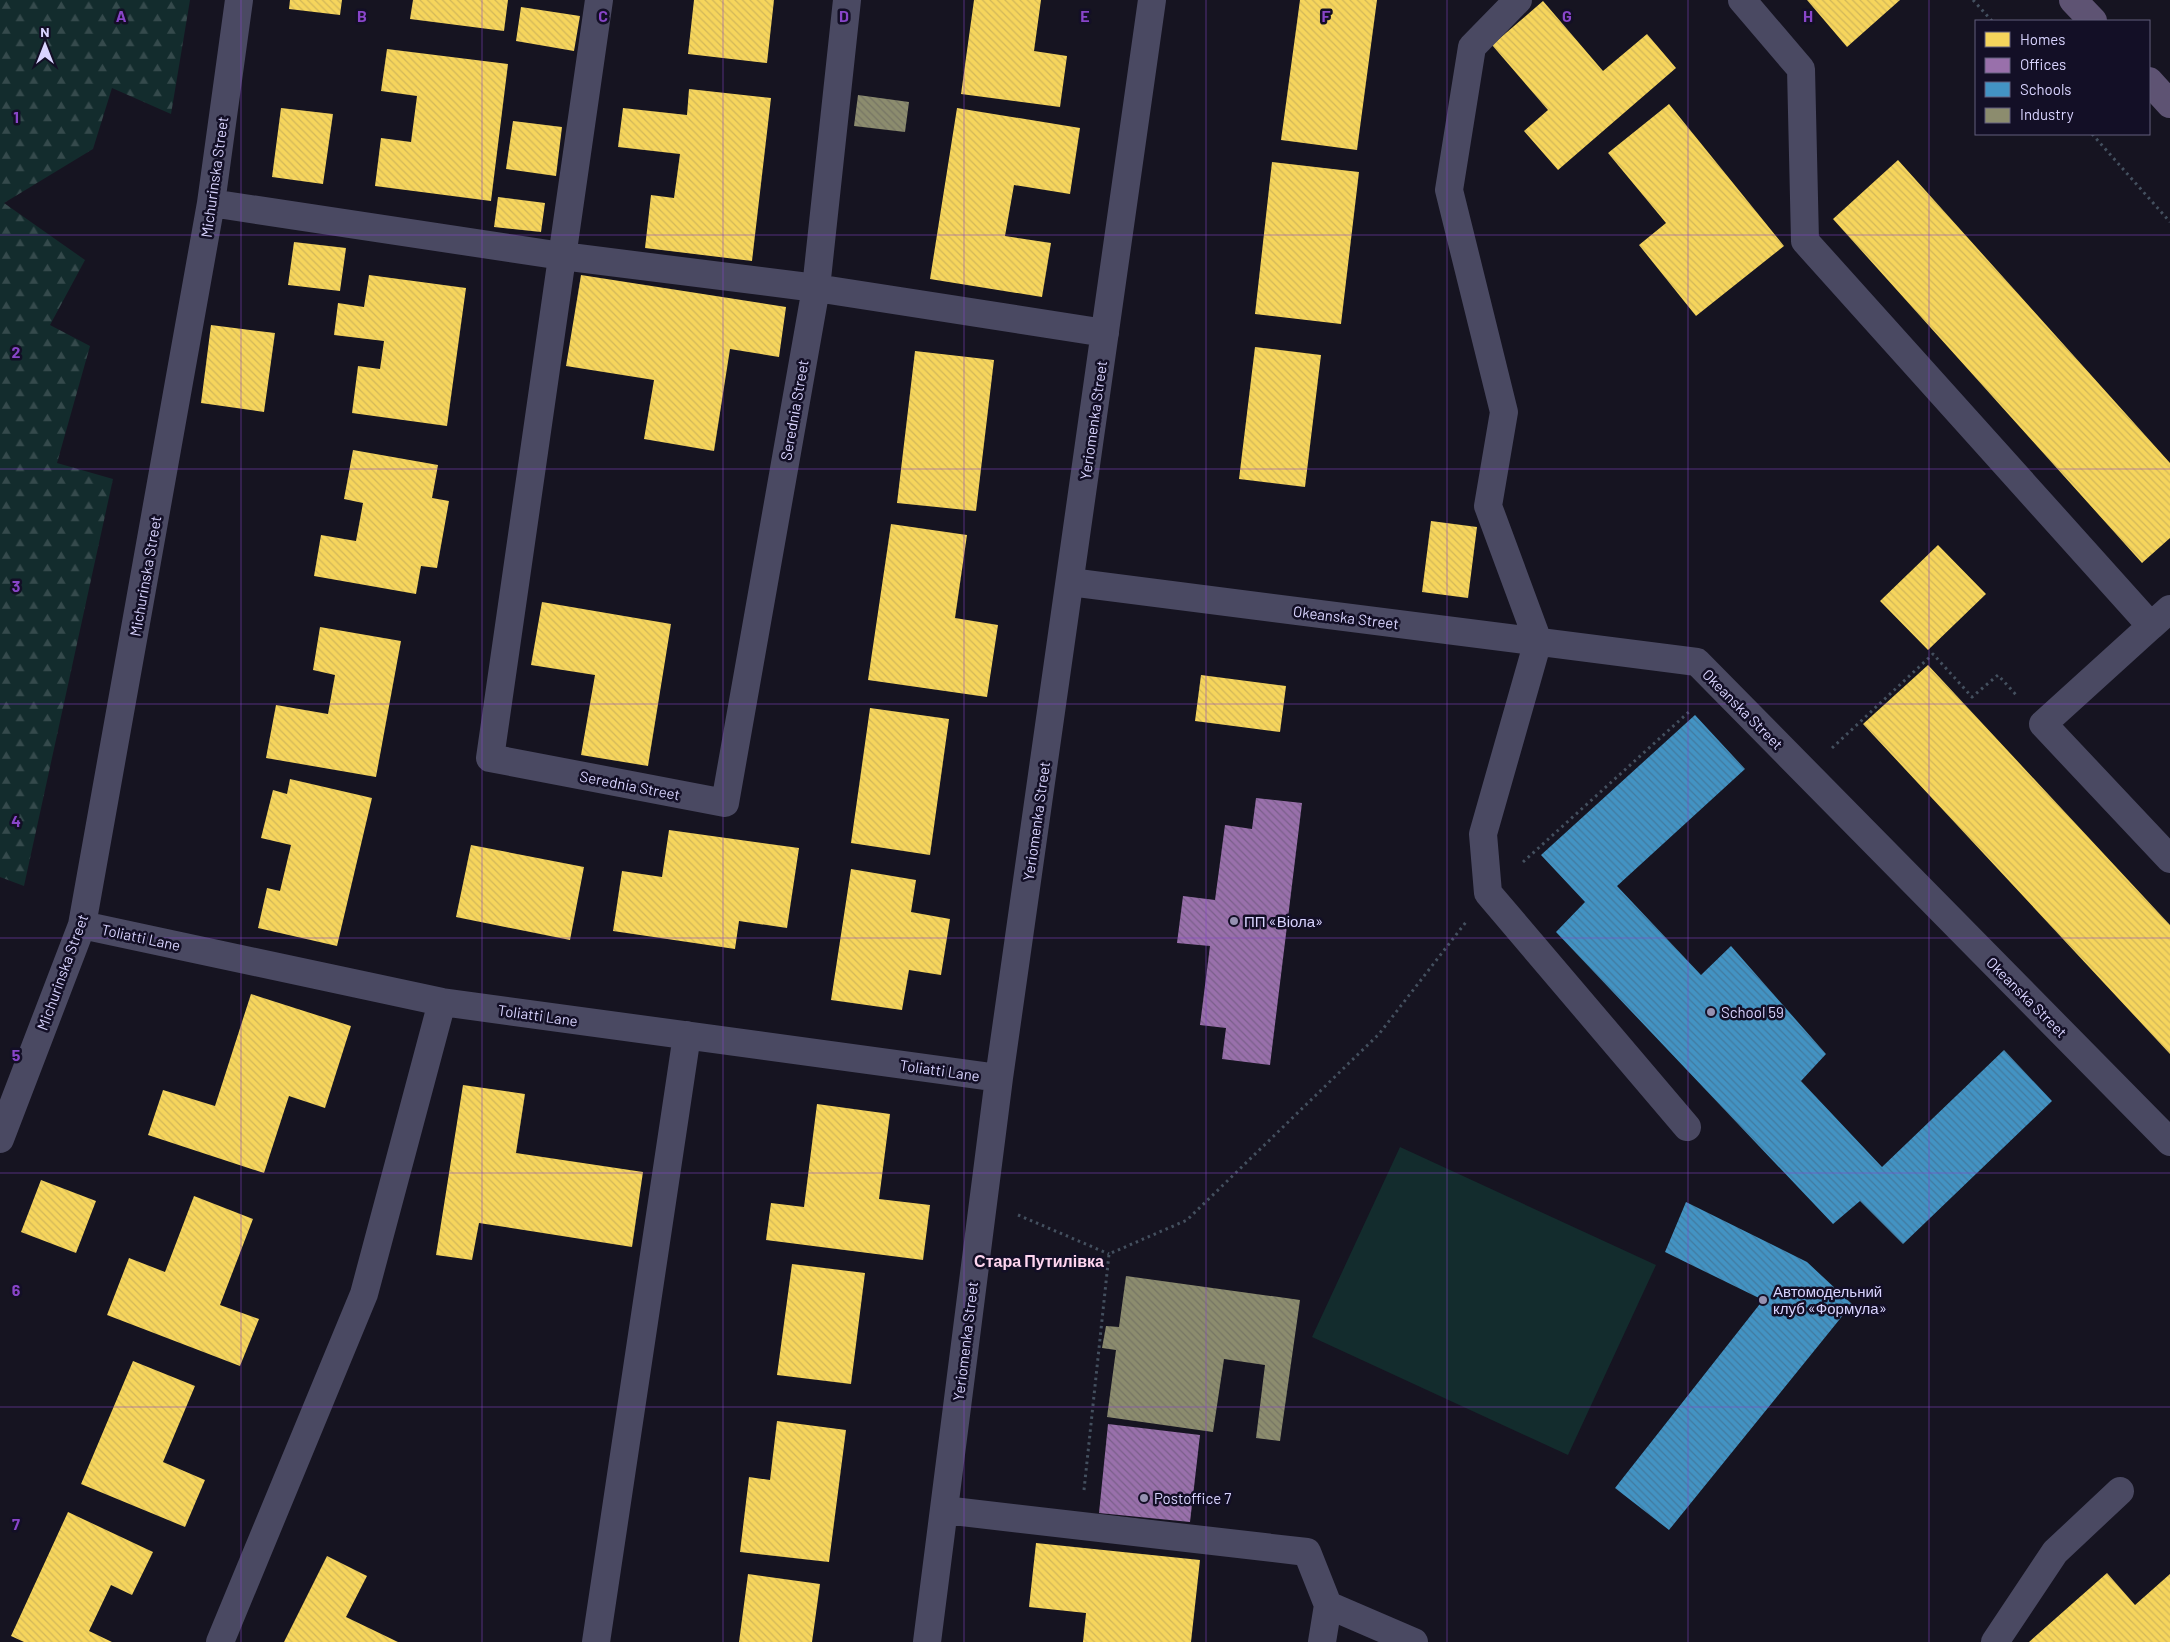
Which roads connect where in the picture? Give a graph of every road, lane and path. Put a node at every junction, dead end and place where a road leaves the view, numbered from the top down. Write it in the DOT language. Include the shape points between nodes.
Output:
graph roads {
  1 [pos="239,0"];
  2 [pos="599,0"];
  3 [pos="847,0"];
  4 [pos="1152,0"];
  5 [pos="1518,0"];
  6 [pos="1742,0"];
  7 [pos="1973,0"];
  8 [pos="2073,0"];
  9 [pos="1991,20"];
  10 [pos="2092,20"];
  11 [pos="2150,82"];
  12 [pos="2170,104"];
  13 [pos="2093,135"];
  14 [pos="211,203"];
  15 [pos="2170,222"];
  16 [pos="562,256"];
  17 [pos="816,288"];
  18 [pos="1105,334"];
  19 [pos="1070,582"];
  20 [pos="2161,618"];
  21 [pos="1538,641"];
  22 [pos="1719,684"];
  23 [pos="2043,724"];
  24 [pos="1806,772"];
  25 [pos="2170,859"];
  26 [pos="1488,894"];
  27 [pos="82,925"];
  28 [pos="442,1002"];
  29 [pos="686,1035"];
  30 [pos="999,1078"];
  31 [pos="1687,1127"];
  32 [pos="0,1139"];
  33 [pos="2170,1142"];
  34 [pos="984,1200"];
  35 [pos="1109,1254"];
  36 [pos="2120,1490"];
  37 [pos="944,1510"];
  38 [pos="1080,1525"];
  39 [pos="1328,1605"];
  40 [pos="220,1642"];
  41 [pos="596,1642"];
  42 [pos="927,1642"];
  43 [pos="1322,1642"];
  44 [pos="1414,1642"];
  45 [pos="1995,1642"];
  1 -- 14 [label="street, Michurinska Street"];
  2 -- 16 [label="street, Serednia Street"];
  3 -- 17 [label="street, Serednia Street"];
  4 -- 18 [label="street, Yeriomenka Street"];
  5 -- 21 [label="street" via="1472,47 1448,190 1504,412 1488,506"];
  6 -- 20 [label="street" via="1801,69 1805,241"];
  7 -- 9 [label="path"];
  8 -- 10 [label="main road"];
  11 -- 12 [label="main road"];
  13 -- 15 [label="path"];
  14 -- 16 [label="street"];
  14 -- 27 [label="street, Michurinska Street"];
  16 -- 17 [label="street"];
  16 -- 17 [label="street, Serednia Street" via="490,758 725,803"];
  17 -- 18 [label="street"];
  18 -- 19 [label="street, Yeriomenka Street"];
  19 -- 21 [label="street, Okeanska Street"];
  19 -- 30 [label="street, Yeriomenka Street"];
  20 -- 23 [label="street"];
  21 -- 22 [label="street, Okeanska Street" via="1697,662"];
  21 -- 26 [label="street" via="1483,834"];
  22 -- 24 [label="street, Okeanska Street"];
  22 -- 26 [label="path"];
  23 -- 24 [label="path" via="1998,675 1972,697 1932,654"];
  23 -- 25 [label="street"];
  24 -- 33 [label="street, Okeanska Street"];
  26 -- 31 [label="street"];
  26 -- 35 [label="path" via="1379,1034 1187,1220"];
  27 -- 28 [label="street, Toliatti Lane"];
  27 -- 32 [label="street, Michurinska Street"];
  28 -- 29 [label="street, Toliatti Lane"];
  28 -- 40 [label="street" via="364,1294"];
  29 -- 30 [label="street, Toliatti Lane"];
  29 -- 41 [label="street"];
  30 -- 34 [label="street, Yeriomenka Street"];
  34 -- 35 [label="path"];
  34 -- 37 [label="street, Yeriomenka Street"];
  35 -- 38 [label="path"];
  36 -- 45 [label="street" via="2055,1552"];
  37 -- 38 [label="street"];
  37 -- 42 [label="street, Yeriomenka Street"];
  38 -- 39 [label="street" via="1307,1552"];
  39 -- 43 [label="street"];
  39 -- 44 [label="street"];
}
